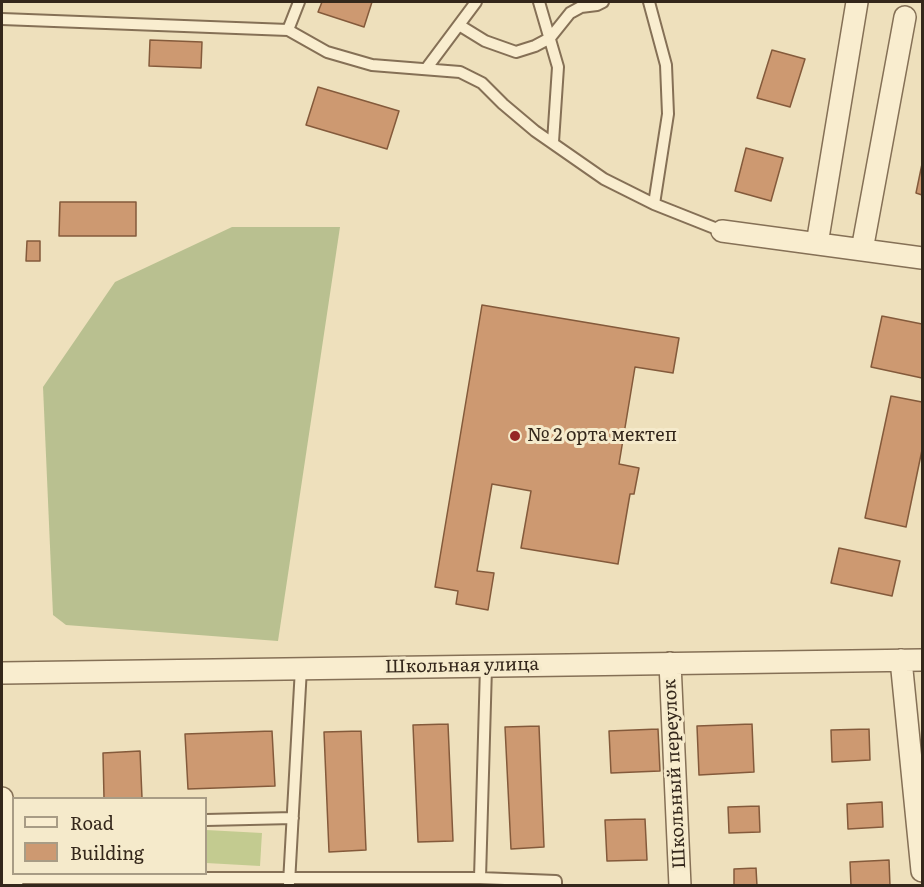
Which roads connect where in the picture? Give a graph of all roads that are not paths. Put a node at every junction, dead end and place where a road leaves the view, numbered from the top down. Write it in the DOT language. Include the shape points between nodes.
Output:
graph roads {
  1 [pos="299,2"];
  2 [pos="539,2"];
  3 [pos="603,2"];
  4 [pos="649,2"];
  5 [pos="857,2"];
  6 [pos="472,4"];
  7 [pos="905,17"];
  8 [pos="2,19"];
  9 [pos="459,25"];
  10 [pos="288,30"];
  11 [pos="550,38"];
  12 [pos="426,69"];
  13 [pos="554,142"];
  14 [pos="654,204"];
  15 [pos="722,231"];
  16 [pos="817,244"];
  17 [pos="862,250"];
  18 [pos="922,258"];
  19 [pos="901,660"];
  20 [pos="922,660"];
  21 [pos="670,663"];
  22 [pos="486,667"];
  23 [pos="301,668"];
  24 [pos="2,673"];
  25 [pos="2,798"];
  26 [pos="293,818"];
  27 [pos="207,820"];
  28 [pos="922,871"];
  29 [pos="162,876"];
  30 [pos="480,878"];
  31 [pos="12,881"];
  32 [pos="289,882"];
  33 [pos="556,885"];
  34 [pos="680,885"];
  1 -- 10 [label="lane"];
  2 -- 11 [label="lane"];
  3 -- 11 [label="lane" via="570,13"];
  4 -- 14 [label="lane" via="666,66 668,114"];
  5 -- 16 [label="street"];
  6 -- 9 [label="lane"];
  7 -- 17 [label="street"];
  8 -- 10 [label="lane"];
  9 -- 11 [label="lane" via="485,41 516,52"];
  9 -- 12 [label="lane"];
  10 -- 12 [label="lane" via="327,52 372,65"];
  11 -- 13 [label="lane" via="558,67"];
  12 -- 13 [label="lane" via="460,72 482,83 535,131"];
  13 -- 14 [label="lane" via="604,179"];
  14 -- 15 [label="lane"];
  15 -- 16 [label="street"];
  16 -- 17 [label="street"];
  17 -- 18 [label="street"];
  19 -- 20 [label="street, Школьная улица"];
  19 -- 21 [label="street, Школьная улица"];
  19 -- 28 [label="street"];
  21 -- 22 [label="street, Школьная улица"];
  21 -- 34 [label="street, Школьный переулок"];
  22 -- 23 [label="street, Школьная улица"];
  22 -- 30 [label="lane"];
  23 -- 24 [label="street, Школьная улица"];
  23 -- 26 [label="lane"];
  25 -- 31 [label="street"];
  26 -- 27 [label="lane"];
  26 -- 32 [label="lane"];
  29 -- 31 [label="lane"];
  29 -- 32 [label="lane"];
  30 -- 32 [label="lane"];
  30 -- 33 [label="lane" via="556,881"];
}
